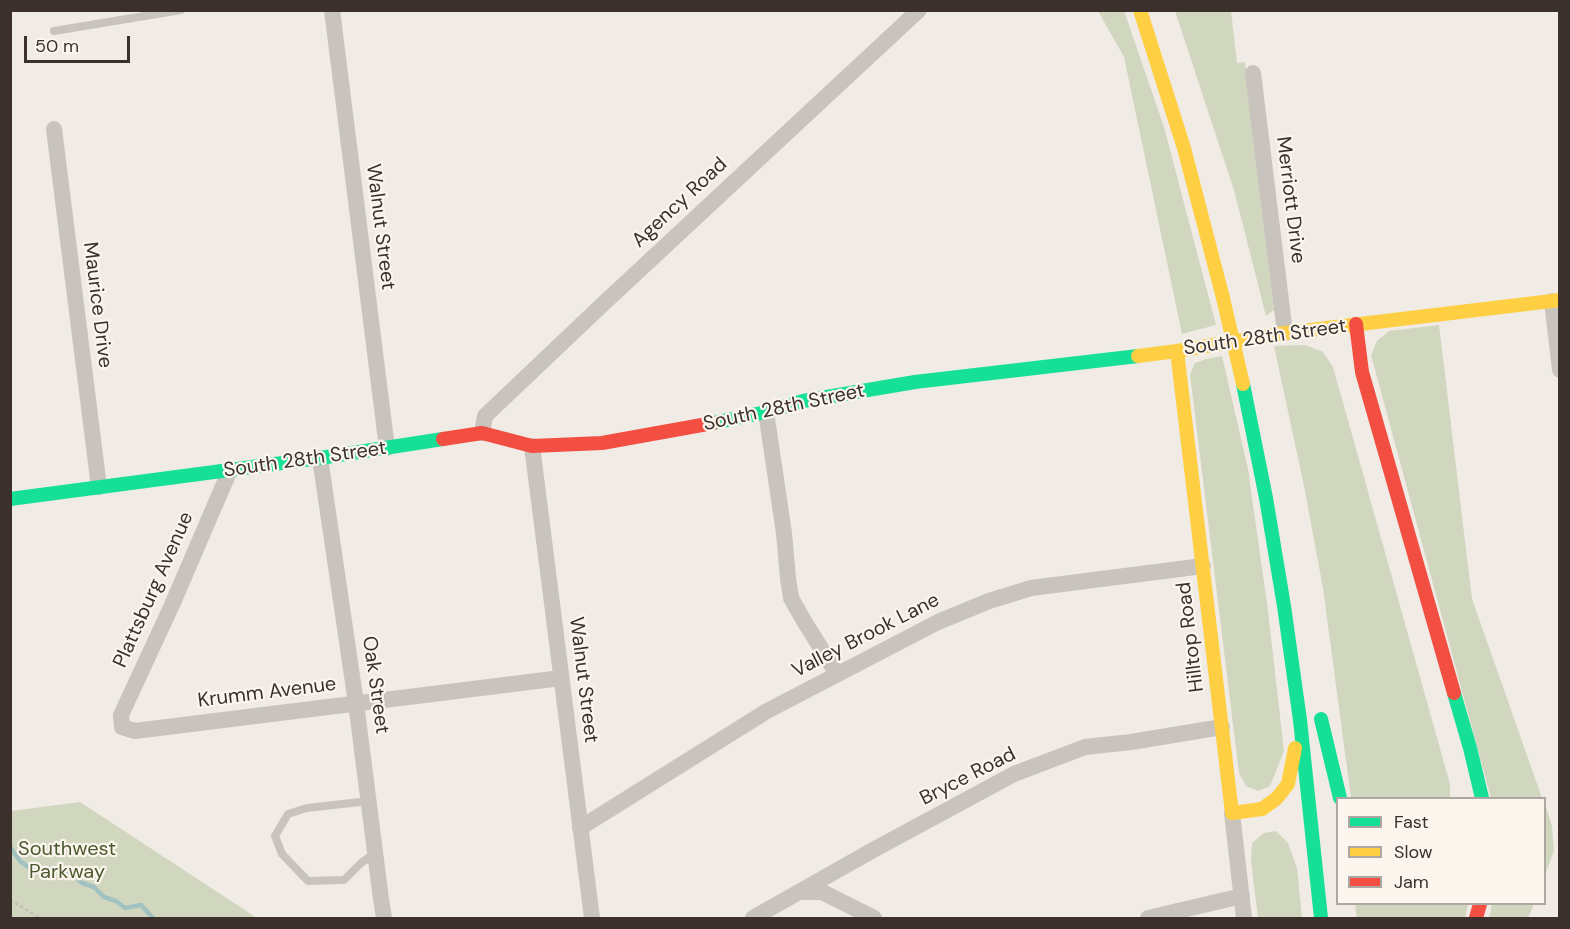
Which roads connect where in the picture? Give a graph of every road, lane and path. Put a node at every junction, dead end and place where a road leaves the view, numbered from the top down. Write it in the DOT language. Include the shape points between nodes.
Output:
graph roads {
  1 [pos="181,10"];
  2 [pos="332,10"];
  3 [pos="919,10"];
  4 [pos="1140,10"];
  5 [pos="54,31"];
  6 [pos="1253,73"];
  7 [pos="54,129"];
  8 [pos="1556,301"];
  9 [pos="1356,324"];
  10 [pos="1251,326"];
  11 [pos="1286,333"];
  12 [pos="1256,348"];
  13 [pos="1177,351"];
  14 [pos="1560,370"];
  15 [pos="766,412"];
  16 [pos="482,434"];
  17 [pos="532,446"];
  18 [pos="387,448"];
  19 [pos="320,458"];
  20 [pos="230,470"];
  21 [pos="99,487"];
  22 [pos="10,499"];
  23 [pos="1203,566"];
  24 [pos="837,674"];
  25 [pos="561,678"];
  26 [pos="357,703"];
  27 [pos="1299,720"];
  28 [pos="1222,727"];
  29 [pos="122,728"];
  30 [pos="1340,797"];
  31 [pos="1482,797"];
  32 [pos="369,801"];
  33 [pos="1262,809"];
  34 [pos="1330,812"];
  35 [pos="1232,813"];
  36 [pos="1278,816"];
  37 [pos="580,828"];
  38 [pos="1301,841"];
  39 [pos="375,853"];
  40 [pos="1318,888"];
  41 [pos="800,892"];
  42 [pos="1242,896"];
  43 [pos="10,900"];
  44 [pos="40,918"];
  45 [pos="384,918"];
  46 [pos="592,918"];
  47 [pos="753,918"];
  48 [pos="874,918"];
  49 [pos="1148,918"];
  50 [pos="1244,918"];
  51 [pos="1321,918"];
  1 -- 5 [label="lane"];
  2 -- 18 [label="street, Walnut Street"];
  3 -- 16 [label="street, Agency Road" via="484,416"];
  4 -- 27 [label="main road, bridge" via="1184,148 1243,384 1266,498"];
  6 -- 11 [label="street, Merriott Drive"];
  7 -- 21 [label="street, Maurice Drive"];
  8 -- 9 [label="main road, South 28th Street"];
  8 -- 14 [label="street"];
  9 -- 11 [label="main road, South 28th Street" via="1341,332"];
  9 -- 31 [label="main road" via="1362,372"];
  10 -- 12 [label="main road"];
  11 -- 13 [label="main road, South 28th Street"];
  13 -- 15 [label="main road, South 28th Street" via="915,382 803,401"];
  13 -- 23 [label="main road, Hilltop Road"];
  15 -- 17 [label="main road, South 28th Street" via="602,443"];
  15 -- 24 [label="street" via="791,598"];
  16 -- 17 [label="main road, South 28th Street"];
  16 -- 18 [label="main road, South 28th Street"];
  17 -- 25 [label="street, Walnut Street"];
  18 -- 19 [label="main road, South 28th Street"];
  19 -- 20 [label="main road, South 28th Street"];
  19 -- 26 [label="street, Oak Street"];
  20 -- 21 [label="main road, South 28th Street"];
  20 -- 29 [label="street, Plattsburg Avenue" via="121,715"];
  21 -- 22 [label="main road, South 28th Street"];
  23 -- 24 [label="street, Valley Brook Lane" via="1031,588 938,622"];
  23 -- 28 [label="main road, Hilltop Road"];
  24 -- 37 [label="street, Valley Brook Lane" via="767,711"];
  25 -- 26 [label="street, Krumm Avenue"];
  25 -- 37 [label="street, Walnut Street"];
  26 -- 29 [label="street, Krumm Avenue" via="135,731"];
  26 -- 32 [label="street, Oak Street"];
  27 -- 33 [label="main road" via="1288,784"];
  27 -- 40 [label="main road"];
  28 -- 35 [label="main road, Hilltop Road"];
  28 -- 41 [label="street, Bryce Road" via="1085,747 1014,774"];
  30 -- 34 [label="main road" via="1320,713"];
  32 -- 39 [label="street, Oak Street"];
  32 -- 39 [label="lane" via="288,814 275,836 282,854 308,881 344,880"];
  33 -- 35 [label="main road"];
  33 -- 36 [label="main road"];
  35 -- 42 [label="street, Hilltop Road"];
  37 -- 46 [label="street, Walnut Street"];
  38 -- 40 [label="main road"];
  39 -- 45 [label="street, Oak Street"];
  40 -- 51 [label="main road"];
  41 -- 47 [label="street, Bryce Road"];
  41 -- 48 [label="street" via="822,892"];
  42 -- 49 [label="street"];
  42 -- 50 [label="street, Hilltop Road"];
  43 -- 44 [label="path"];
}
